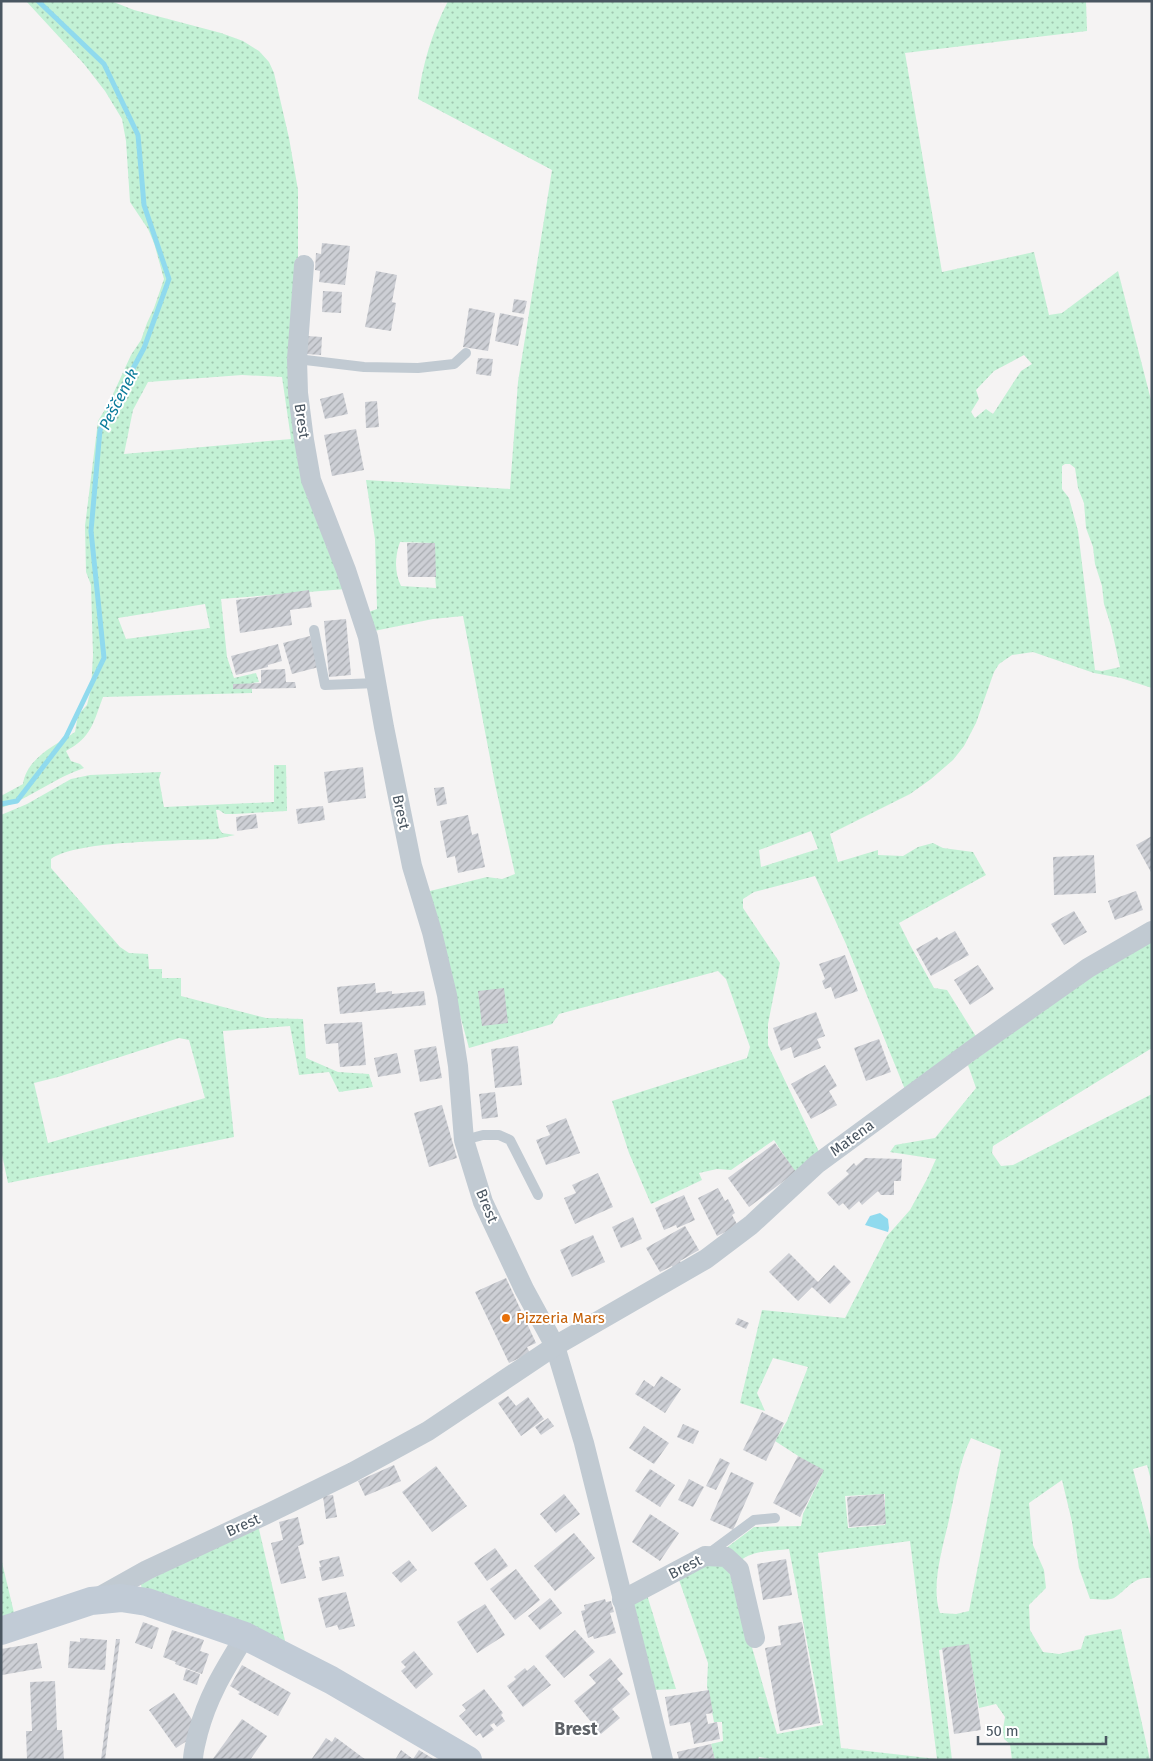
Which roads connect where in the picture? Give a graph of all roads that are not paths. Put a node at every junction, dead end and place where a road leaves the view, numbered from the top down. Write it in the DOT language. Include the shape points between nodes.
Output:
graph roads {
  1 [pos="304,265"];
  2 [pos="466,353"];
  3 [pos="297,359"];
  4 [pos="314,630"];
  5 [pos="376,683"];
  6 [pos="1152,930"];
  7 [pos="464,1140"];
  8 [pos="538,1195"];
  9 [pos="555,1346"];
  10 [pos="775,1518"];
  11 [pos="705,1556"];
  12 [pos="622,1600"];
  13 [pos="91,1601"];
  14 [pos="1,1631"];
  15 [pos="245,1636"];
  16 [pos="755,1638"];
  17 [pos="193,1760"];
  18 [pos="468,1760"];
  19 [pos="664,1760"];
  1 -- 3 [label="street, Brest"];
  2 -- 3 [label="lane" via="454,364 418,368 364,368"];
  3 -- 5 [label="street, Brest" via="299,402 311,480 365,629"];
  4 -- 5 [label="lane" via="325,685"];
  5 -- 7 [label="street, Brest" via="412,866 447,995 458,1066"];
  6 -- 9 [label="street, Matena" via="1088,968 816,1164 750,1225 706,1259"];
  7 -- 8 [label="lane" via="483,1135 499,1135 510,1140"];
  7 -- 9 [label="street, Brest" via="484,1202 524,1289"];
  9 -- 12 [label="street, Brest" via="584,1443"];
  9 -- 13 [label="street, Brest" via="428,1431"];
  10 -- 11 [label="lane" via="754,1520"];
  11 -- 12 [label="street, Brest"];
  11 -- 16 [label="street, Brest" via="726,1557 739,1569"];
  12 -- 19 [label="street, Brest"];
  13 -- 14 [label="street"];
  13 -- 15 [label="street" via="121,1598 148,1602"];
  15 -- 17 [label="street" via="217,1682 202,1720"];
  15 -- 18 [label="street" via="332,1680"];
}
